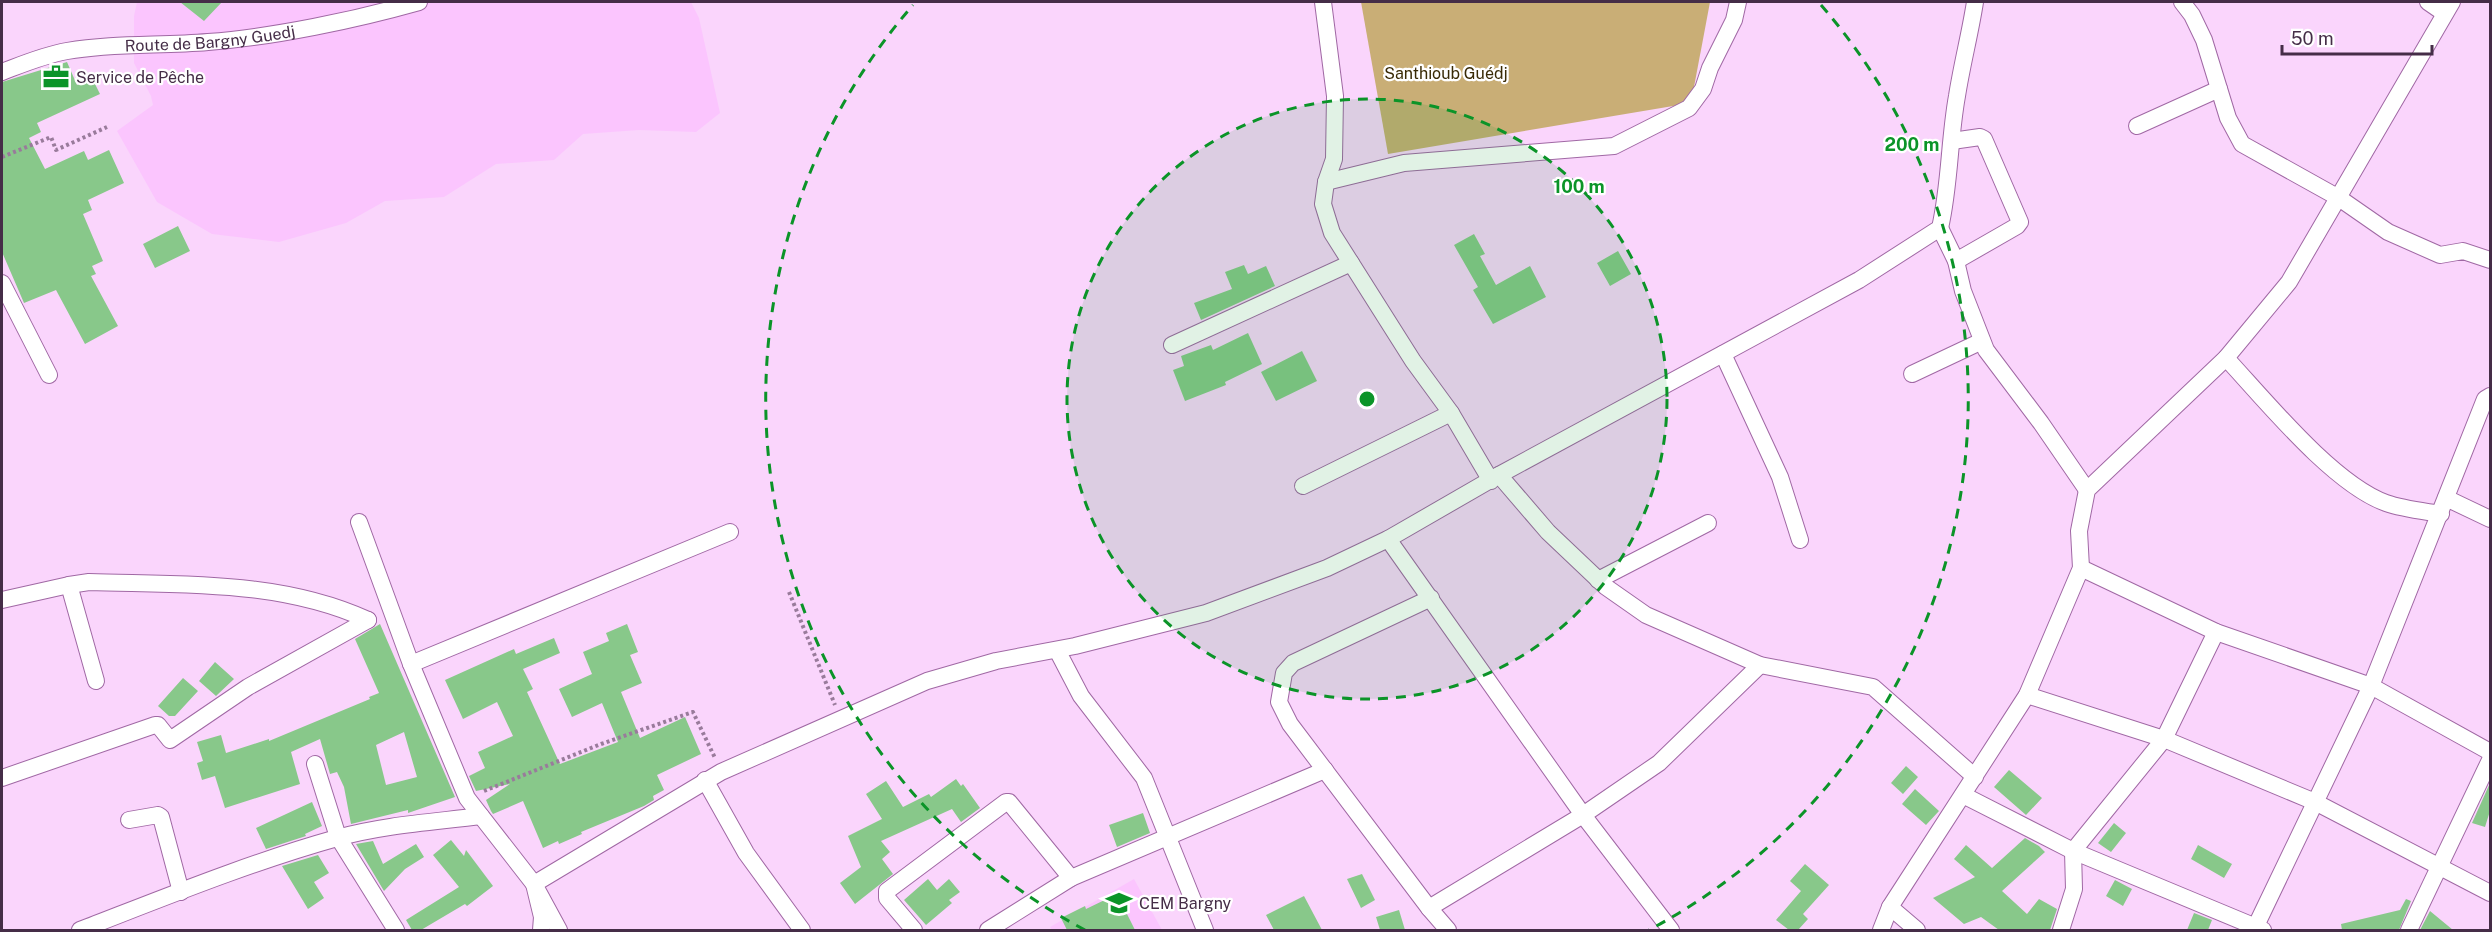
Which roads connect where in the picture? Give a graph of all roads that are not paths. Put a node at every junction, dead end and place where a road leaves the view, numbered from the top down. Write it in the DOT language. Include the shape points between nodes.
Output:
graph roads {
  1 [pos="418,2"];
  2 [pos="1323,2"];
  3 [pos="1738,2"];
  4 [pos="1975,2"];
  5 [pos="2182,2"];
  6 [pos="2428,2"];
  7 [pos="2448,7"];
  8 [pos="2,72"];
  9 [pos="2220,88"];
  10 [pos="2137,126"];
  11 [pos="1952,141"];
  12 [pos="1326,182"];
  13 [pos="2339,198"];
  14 [pos="1940,228"];
  15 [pos="2490,260"];
  16 [pos="1956,261"];
  17 [pos="1351,263"];
  18 [pos="2,283"];
  19 [pos="1982,341"];
  20 [pos="1172,345"];
  21 [pos="1723,354"];
  22 [pos="2226,358"];
  23 [pos="1912,374"];
  24 [pos="49,375"];
  25 [pos="2490,396"];
  26 [pos="1451,413"];
  27 [pos="1495,478"];
  28 [pos="1303,486"];
  29 [pos="2087,490"];
  30 [pos="2443,506"];
  31 [pos="2490,519"];
  32 [pos="359,522"];
  33 [pos="1708,523"];
  34 [pos="730,532"];
  35 [pos="1388,539"];
  36 [pos="1800,540"];
  37 [pos="2080,568"];
  38 [pos="1598,580"];
  39 [pos="69,585"];
  40 [pos="1431,598"];
  41 [pos="2,600"];
  42 [pos="2216,632"];
  43 [pos="1057,650"];
  44 [pos="411,664"];
  45 [pos="1760,665"];
  46 [pos="96,681"];
  47 [pos="2371,686"];
  48 [pos="2027,694"];
  49 [pos="2164,739"];
  50 [pos="2490,752"];
  51 [pos="2490,760"];
  52 [pos="315,764"];
  53 [pos="1325,770"];
  54 [pos="1975,777"];
  55 [pos="2,778"];
  56 [pos="705,780"];
  57 [pos="1962,795"];
  58 [pos="2315,802"];
  59 [pos="1583,815"];
  60 [pos="481,816"];
  61 [pos="129,820"];
  62 [pos="1168,836"];
  63 [pos="338,837"];
  64 [pos="2073,851"];
  65 [pos="2439,867"];
  66 [pos="1071,878"];
  67 [pos="534,884"];
  68 [pos="181,892"];
  69 [pos="2490,894"];
  70 [pos="1890,907"];
  71 [pos="1429,908"];
  72 [pos="2258,929"];
  73 [pos="80,930"];
  74 [pos="396,930"];
  75 [pos="541,930"];
  76 [pos="559,930"];
  77 [pos="802,930"];
  78 [pos="914,930"];
  79 [pos="988,930"];
  80 [pos="1205,930"];
  81 [pos="1449,930"];
  82 [pos="1670,930"];
  83 [pos="1881,930"];
  84 [pos="1917,930"];
  85 [pos="2061,930"];
  86 [pos="2409,930"];
  1 -- 8 [label="street, Route de Bargny Guedj" via="277,33 210,42 64,51"];
  2 -- 12 [label="street" via="1335,104 1335,159"];
  3 -- 12 [label="street" via="1734,20 1703,89 1689,108 1614,146 1404,163"];
  4 -- 11 [label="street" via="1956,96"];
  5 -- 9 [label="street" via="2204,40"];
  6 -- 7 [label="street"];
  7 -- 13 [label="street"];
  9 -- 10 [label="street"];
  9 -- 13 [label="street" via="2228,118 2242,144"];
  11 -- 14 [label="street"];
  11 -- 16 [label="street" via="1984,139 2020,222"];
  12 -- 17 [label="street" via="1323,204 1332,233"];
  13 -- 15 [label="street" via="2388,232 2440,255 2463,251"];
  13 -- 22 [label="street" via="2289,282"];
  14 -- 16 [label="street"];
  14 -- 21 [label="street" via="1859,280"];
  16 -- 19 [label="street"];
  17 -- 20 [label="street"];
  17 -- 26 [label="street"];
  18 -- 24 [label="street"];
  19 -- 23 [label="street"];
  19 -- 29 [label="street"];
  21 -- 27 [label="street"];
  21 -- 36 [label="street" via="1780,477"];
  22 -- 29 [label="street"];
  22 -- 30 [label="street" via="2312,449 2360,491 2387,504"];
  25 -- 30 [label="street" via="2485,399"];
  26 -- 27 [label="street"];
  26 -- 28 [label="street"];
  27 -- 35 [label="street"];
  27 -- 38 [label="street"];
  29 -- 37 [label="street" via="2079,531"];
  30 -- 31 [label="street"];
  30 -- 47 [label="street"];
  32 -- 44 [label="street"];
  33 -- 38 [label="street"];
  34 -- 44 [label="street"];
  35 -- 40 [label="street"];
  35 -- 43 [label="street" via="1327,568 1206,613"];
  37 -- 42 [label="street"];
  37 -- 48 [label="street"];
  38 -- 45 [label="street" via="1646,615"];
  39 -- 41 [label="street"];
  39 -- 46 [label="street"];
  39 -- 55 [label="street" via="89,582 247,587 342,608 368,620 248,687 170,740 155,725"];
  40 -- 53 [label="street" via="1293,663 1284,673 1278,702"];
  40 -- 59 [label="street"];
  42 -- 47 [label="street"];
  42 -- 49 [label="street"];
  43 -- 56 [label="street" via="996,661 927,681"];
  43 -- 62 [label="street" via="1080,696 1144,778"];
  44 -- 60 [label="street" via="467,798"];
  45 -- 54 [label="street" via="1873,687"];
  45 -- 59 [label="street" via="1659,763"];
  47 -- 50 [label="street"];
  47 -- 58 [label="street"];
  48 -- 49 [label="street"];
  48 -- 54 [label="street"];
  49 -- 58 [label="street"];
  49 -- 64 [label="street"];
  51 -- 65 [label="street"];
  52 -- 63 [label="street"];
  53 -- 62 [label="street"];
  53 -- 71 [label="street"];
  54 -- 57 [label="street"];
  56 -- 67 [label="street"];
  56 -- 77 [label="street" via="746,854"];
  57 -- 64 [label="street"];
  57 -- 70 [label="street"];
  58 -- 65 [label="street"];
  58 -- 72 [label="street"];
  59 -- 71 [label="street"];
  59 -- 82 [label="street"];
  60 -- 63 [label="street"];
  60 -- 67 [label="street"];
  61 -- 68 [label="street" via="158,815 162,818"];
  62 -- 66 [label="street"];
  62 -- 80 [label="street"];
  63 -- 68 [label="street"];
  63 -- 74 [label="street"];
  64 -- 72 [label="street"];
  64 -- 85 [label="street" via="2074,889"];
  65 -- 69 [label="street"];
  65 -- 86 [label="street"];
  66 -- 78 [label="street" via="1006,802 887,891 887,898"];
  66 -- 79 [label="street"];
  67 -- 75 [label="street"];
  67 -- 76 [label="street"];
  68 -- 73 [label="street"];
  70 -- 83 [label="street"];
  70 -- 84 [label="street"];
  71 -- 81 [label="street"];
}
